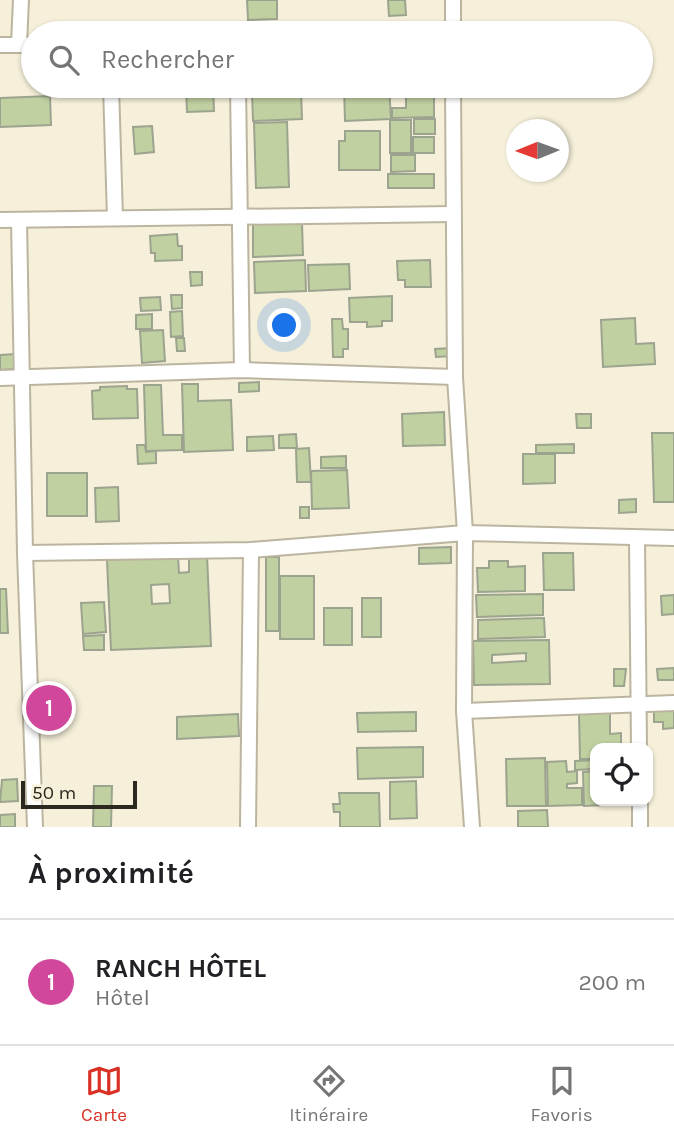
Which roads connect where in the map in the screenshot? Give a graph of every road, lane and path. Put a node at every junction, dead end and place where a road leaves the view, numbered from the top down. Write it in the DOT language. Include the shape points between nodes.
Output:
graph roads {
  1 [pos="21,0"];
  2 [pos="453,0"];
  3 [pos="23,21"];
  4 [pos="453,21"];
  5 [pos="0,45"];
  6 [pos="21,45"];
  7 [pos="111,98"];
  8 [pos="238,98"];
  9 [pos="453,98"];
  10 [pos="453,214"];
  11 [pos="240,217"];
  12 [pos="115,218"];
  13 [pos="0,220"];
  14 [pos="19,220"];
  15 [pos="242,370"];
  16 [pos="454,377"];
  17 [pos="0,378"];
  18 [pos="21,378"];
  19 [pos="465,533"];
  20 [pos="674,538"];
  21 [pos="637,539"];
  22 [pos="251,550"];
  23 [pos="25,553"];
  24 [pos="674,703"];
  25 [pos="639,704"];
  26 [pos="464,711"];
  27 [pos="639,743"];
  28 [pos="640,806"];
  29 [pos="35,827"];
  30 [pos="248,827"];
  31 [pos="472,827"];
  32 [pos="640,827"];
  1 -- 3 [label="street"];
  2 -- 4 [label="street"];
  5 -- 6 [label="street"];
  7 -- 12 [label="street"];
  8 -- 11 [label="street"];
  9 -- 10 [label="street"];
  10 -- 11 [label="street"];
  10 -- 16 [label="street"];
  11 -- 12 [label="street"];
  11 -- 15 [label="street"];
  12 -- 14 [label="street"];
  13 -- 14 [label="street"];
  14 -- 18 [label="street"];
  15 -- 16 [label="street"];
  15 -- 18 [label="street"];
  16 -- 19 [label="street"];
  17 -- 18 [label="street"];
  18 -- 23 [label="street"];
  19 -- 21 [label="street"];
  19 -- 22 [label="street"];
  19 -- 26 [label="street"];
  20 -- 21 [label="street"];
  21 -- 25 [label="street"];
  22 -- 23 [label="street"];
  22 -- 30 [label="street"];
  23 -- 29 [label="street"];
  24 -- 25 [label="street"];
  25 -- 26 [label="street"];
  25 -- 27 [label="street"];
  26 -- 31 [label="street"];
  28 -- 32 [label="street"];
}
